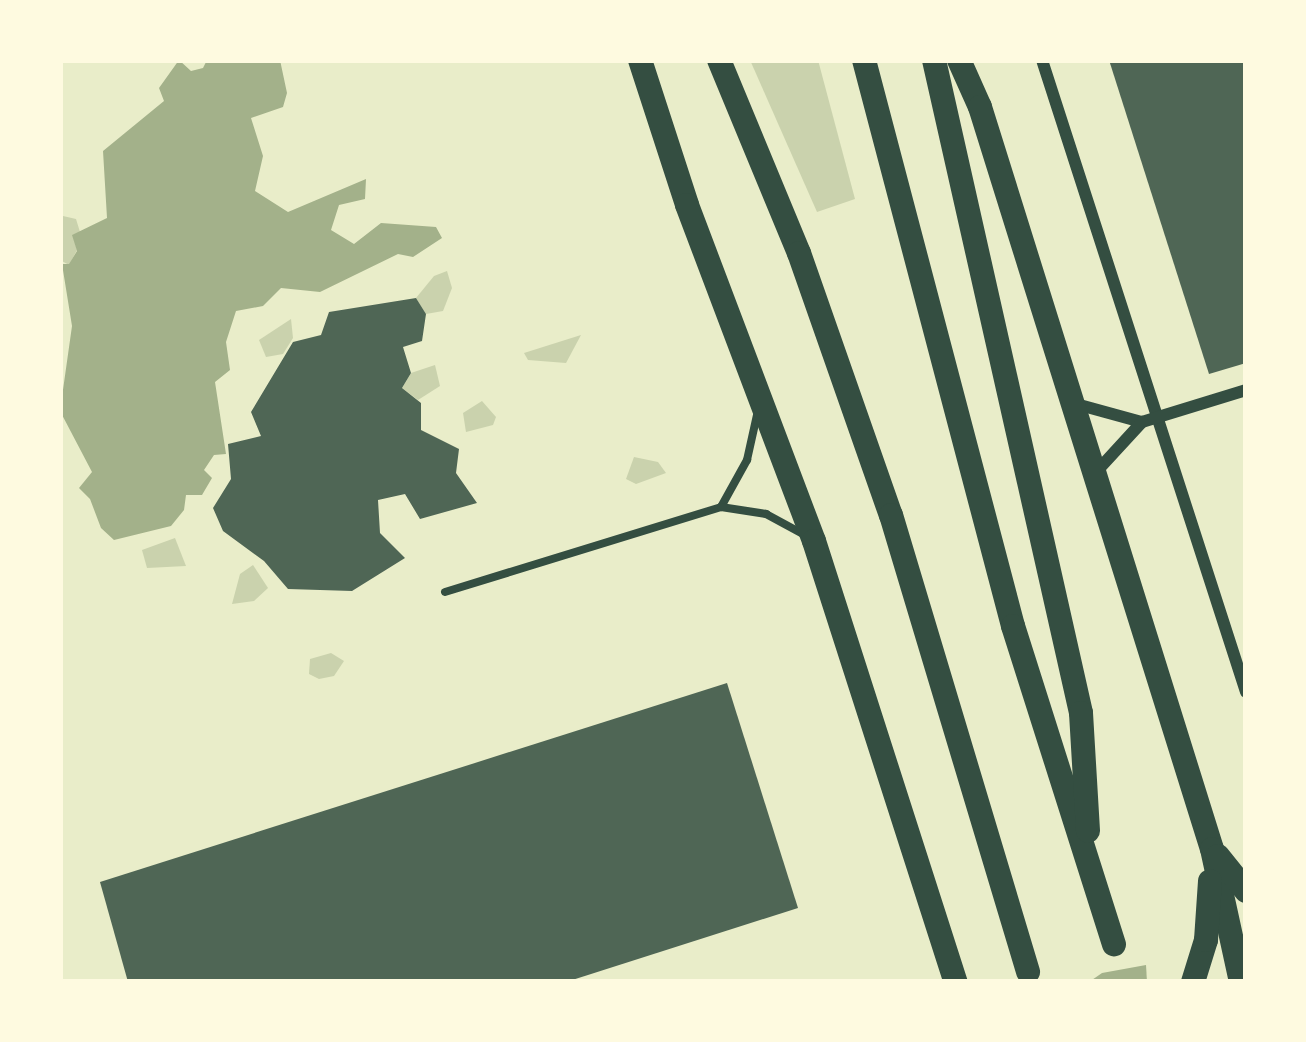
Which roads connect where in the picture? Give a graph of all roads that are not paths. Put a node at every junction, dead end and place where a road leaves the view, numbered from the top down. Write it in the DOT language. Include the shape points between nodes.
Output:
graph roads {
  1 [pos="640,60"];
  2 [pos="719,60"];
  3 [pos="864,60"];
  4 [pos="934,60"];
  5 [pos="959,60"];
  6 [pos="1042,60"];
  7 [pos="1246,390"];
  8 [pos="759,400"];
  9 [pos="1075,403"];
  10 [pos="1148,420"];
  11 [pos="1096,472"];
  12 [pos="721,507"];
  13 [pos="814,541"];
  14 [pos="446,592"];
  15 [pos="1246,692"];
  16 [pos="1212,849"];
  17 [pos="1088,851"];
  18 [pos="1246,891"];
  19 [pos="1114,944"];
  20 [pos="1028,972"];
  21 [pos="956,979"];
  22 [pos="1193,982"];
  23 [pos="1241,982"];
  1 -- 8 [label="main road"];
  2 -- 20 [label="main road" via="799,253 892,515"];
  3 -- 17 [label="main road" via="1013,626"];
  4 -- 17 [label="main road" via="1081,713"];
  5 -- 9 [label="main road"];
  6 -- 10 [label="street"];
  7 -- 10 [label="street"];
  8 -- 12 [label="lane" via="747,460"];
  8 -- 13 [label="main road"];
  9 -- 10 [label="street"];
  9 -- 11 [label="main road"];
  10 -- 11 [label="street"];
  10 -- 15 [label="street"];
  11 -- 16 [label="main road"];
  12 -- 13 [label="lane" via="766,514"];
  12 -- 14 [label="lane"];
  13 -- 21 [label="main road"];
  16 -- 18 [label="main road"];
  16 -- 22 [label="main road" via="1206,940"];
  16 -- 23 [label="main road"];
  17 -- 19 [label="main road"];
}
